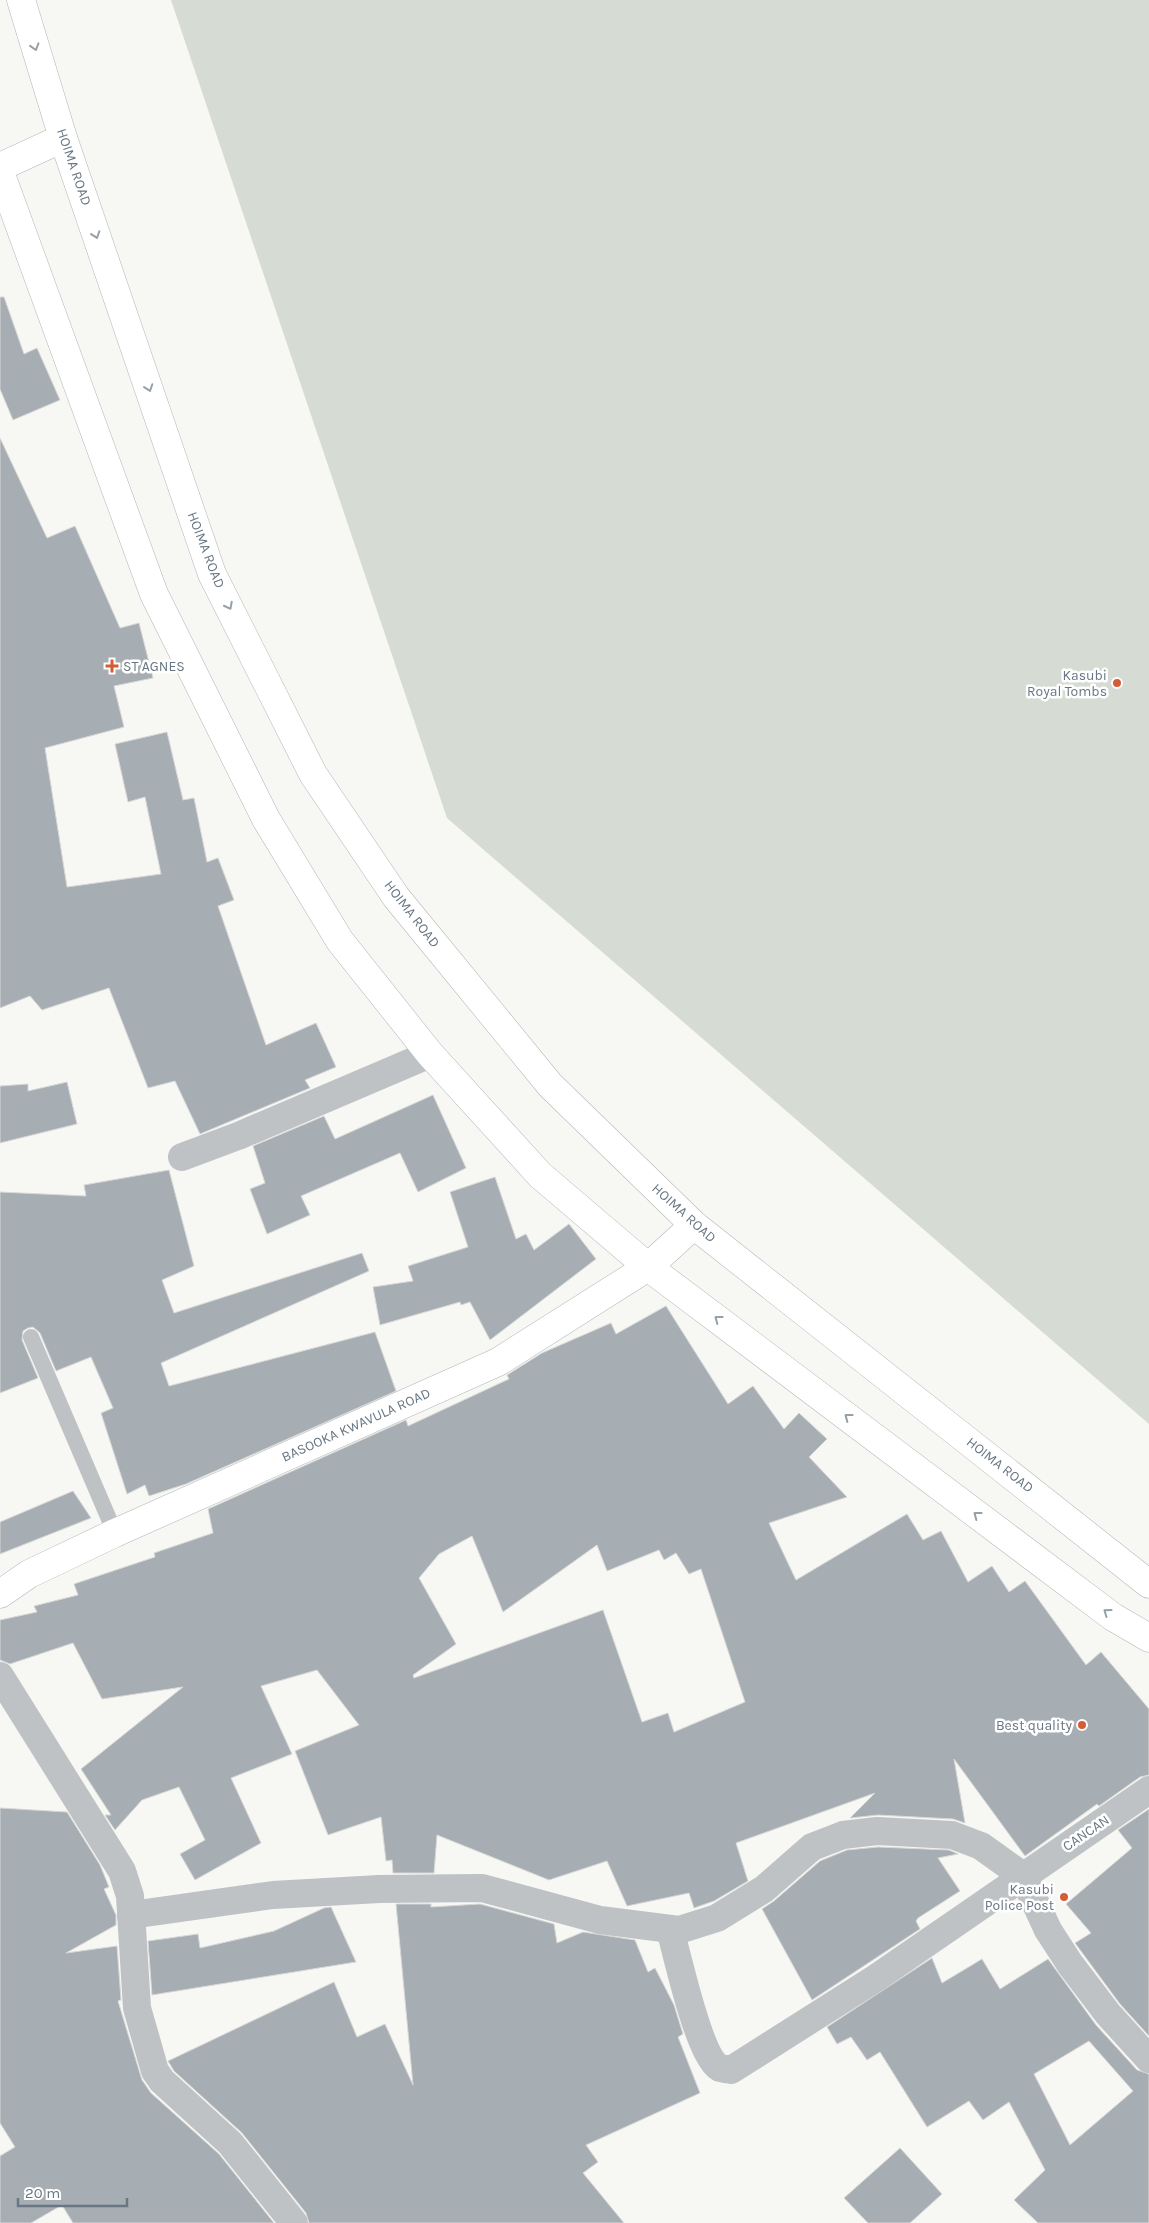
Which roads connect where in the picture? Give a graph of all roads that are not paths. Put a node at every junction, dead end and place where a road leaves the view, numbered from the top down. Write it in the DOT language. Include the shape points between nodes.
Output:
graph roads {
  1 [pos="21,0"];
  2 [pos="63,138"];
  3 [pos="0,167"];
  4 [pos="0,172"];
  5 [pos="430,1054"];
  6 [pos="182,1157"];
  7 [pos="694,1225"];
  8 [pos="648,1267"];
  9 [pos="30,1337"];
  10 [pos="115,1533"];
  11 [pos="1149,1584"];
  12 [pos="0,1594"];
  13 [pos="1149,1638"];
  14 [pos="0,1676"];
  15 [pos="1149,1790"];
  16 [pos="1023,1876"];
  17 [pos="131,1915"];
  18 [pos="670,1929"];
  19 [pos="1149,2059"];
  20 [pos="294,2223"];
  1 -- 2 [label="main road, HOIMA ROAD, one-way"];
  2 -- 3 [label="main road"];
  2 -- 7 [label="main road, HOIMA ROAD, one-way" via="212,574 313,774 396,897 550,1085"];
  4 -- 5 [label="main road" via="154,594 266,819 340,941"];
  5 -- 6 [label="street"];
  5 -- 8 [label="main road" via="540,1174"];
  7 -- 8 [label="main road, BASOOKA KWAVULA ROAD"];
  7 -- 11 [label="main road, HOIMA ROAD"];
  8 -- 10 [label="main road, BASOOKA KWAVULA ROAD" via="498,1362"];
  13 -- 8 [label="main road, one-way" via="1113,1617"];
  9 -- 10 [label="lane"];
  10 -- 12 [label="main road, BASOOKA KWAVULA ROAD" via="29,1574"];
  14 -- 17 [label="street" via="122,1870 130,1896"];
  15 -- 16 [label="street, CANCAN"];
  16 -- 18 [label="street" via="981,1846 952,1835 877,1831 843,1835 812,1847 764,1889 717,1918 679,1930"];
  16 -- 18 [label="street, CANCAN" via="876,1978 731,2070 719,2068 698,2030"];
  16 -- 19 [label="street" via="1048,1930 1070,1964 1108,2014"];
  17 -- 18 [label="street" via="273,1895 482,1888 600,1920"];
  17 -- 20 [label="street" via="137,2008 155,2071 230,2143"];
}
